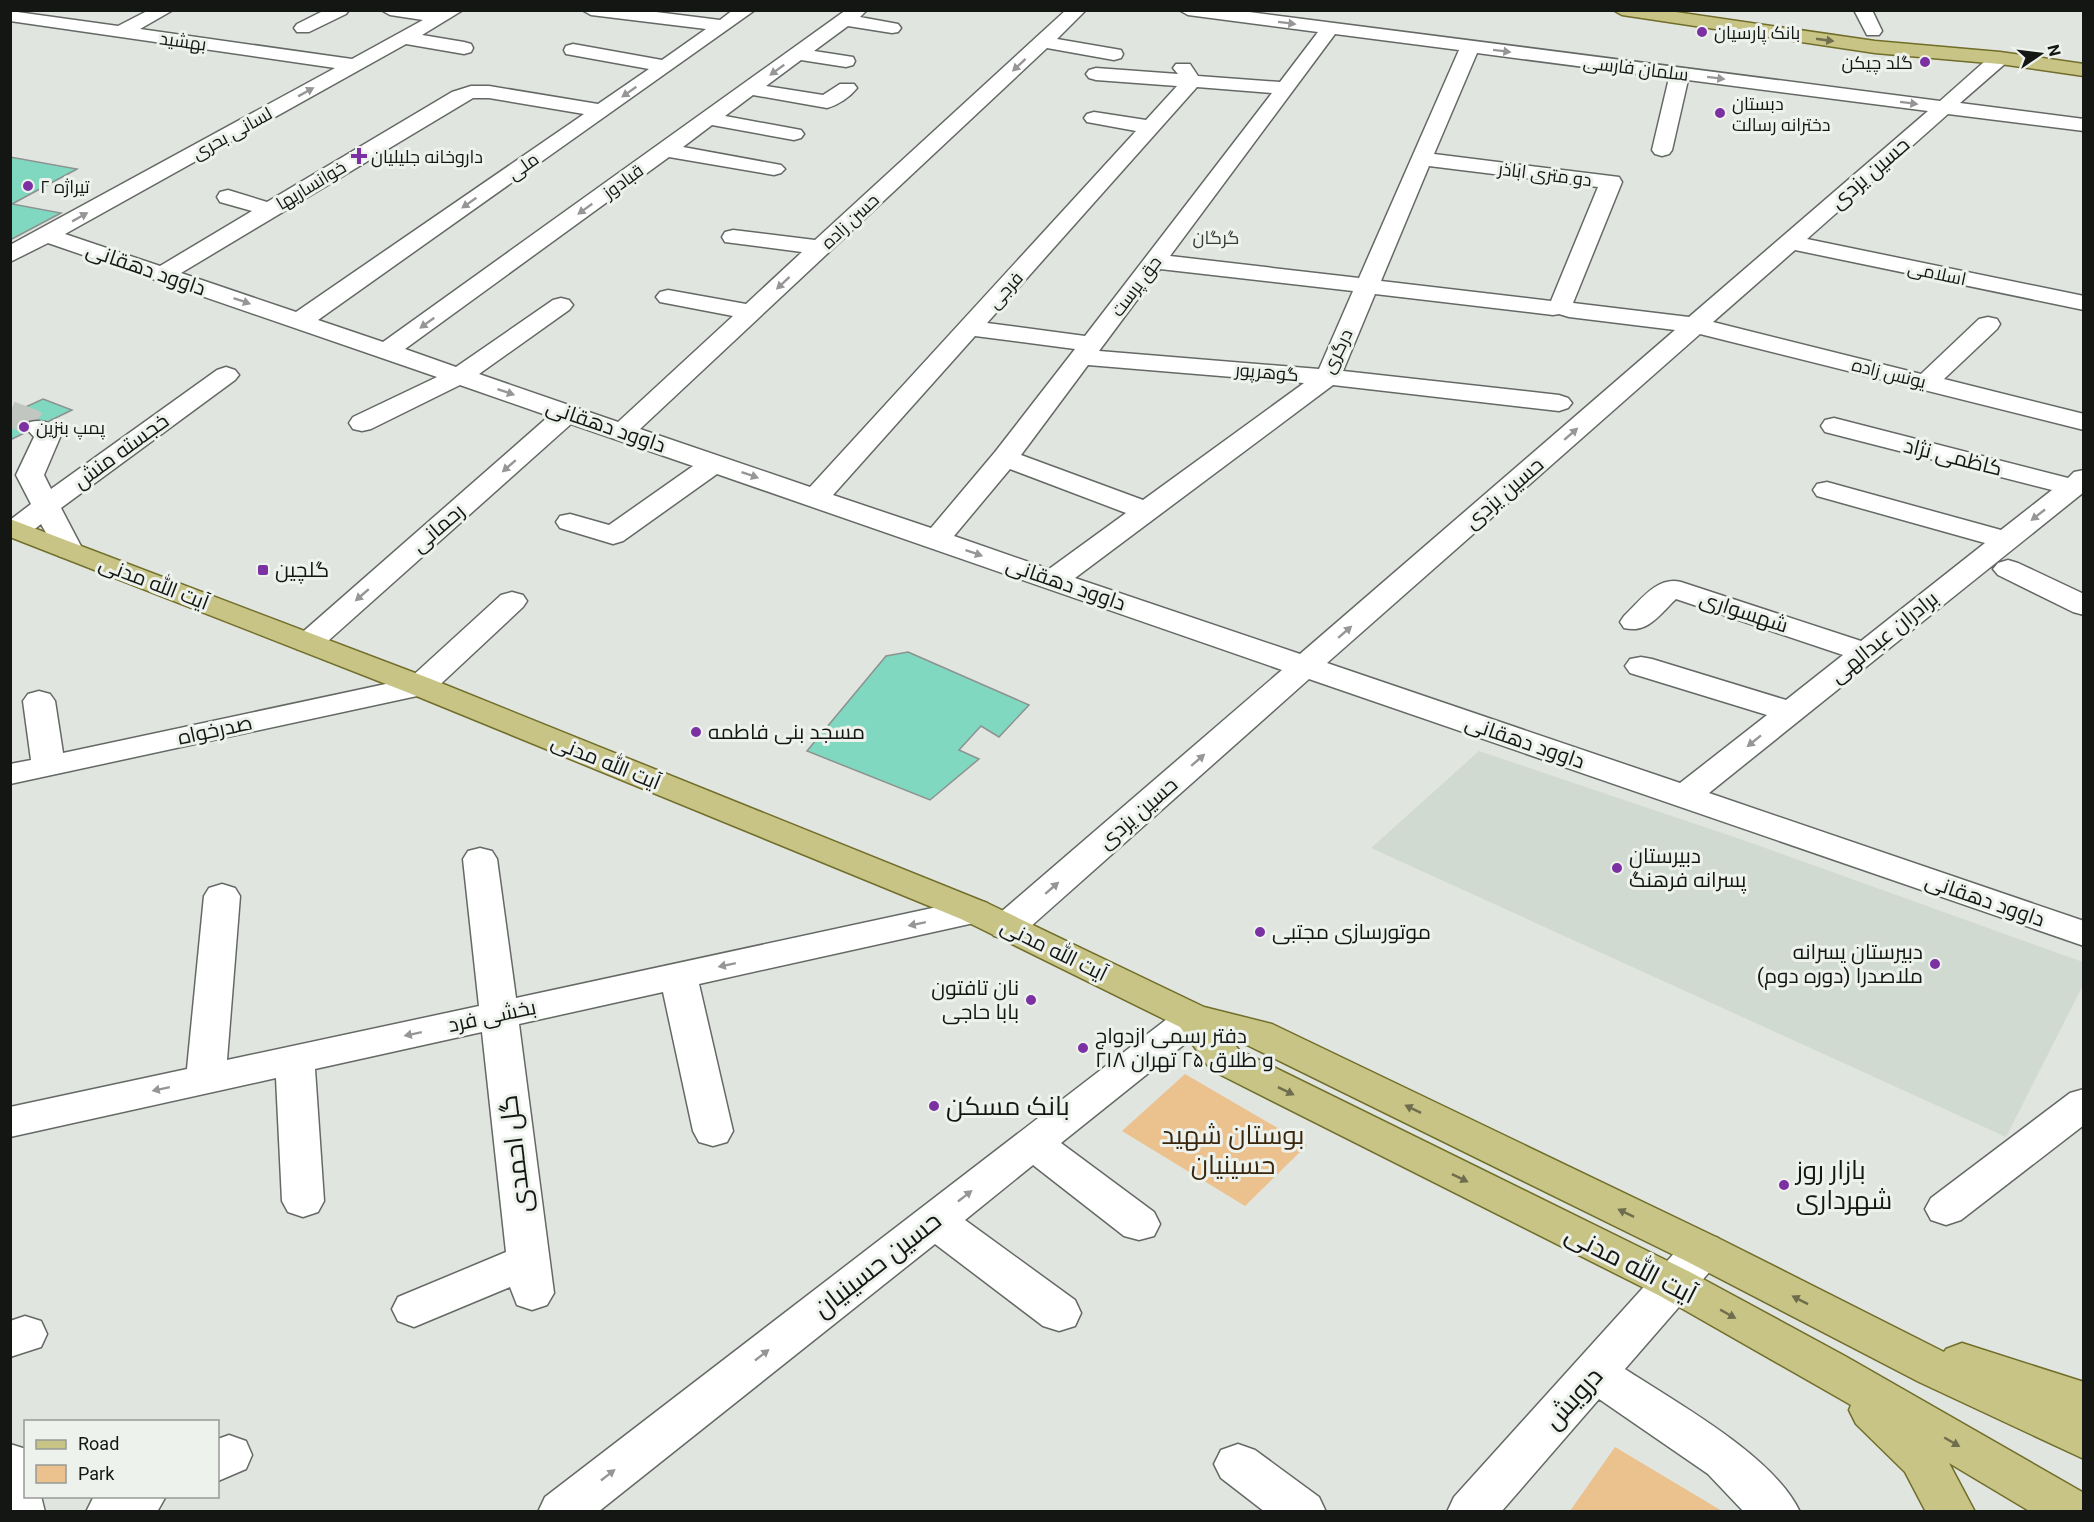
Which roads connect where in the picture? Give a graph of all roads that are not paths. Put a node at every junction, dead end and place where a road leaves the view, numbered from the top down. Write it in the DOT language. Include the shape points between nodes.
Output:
graph roads {
  1 [pos="164,10"];
  2 [pos="340,10"];
  3 [pos="390,10"];
  4 [pos="591,10"];
  5 [pos="746,10"];
  6 [pos="1077,10"];
  7 [pos="1188,10"];
  8 [pos="1713,10"];
  9 [pos="1863,10"];
  10 [pos="1624,11"];
  11 [pos="631,13"];
  12 [pos="448,14"];
  13 [pos="851,15"];
  14 [pos="10,16"];
  15 [pos="723,26"];
  16 [pos="303,28"];
  17 [pos="892,28"];
  18 [pos="1330,29"];
  19 [pos="1873,31"];
  20 [pos="120,32"];
  21 [pos="404,39"];
  22 [pos="590,40"];
  23 [pos="1044,42"];
  24 [pos="1470,47"];
  25 [pos="464,48"];
  26 [pos="573,50"];
  27 [pos="798,54"];
  28 [pos="1114,54"];
  29 [pos="2000,58"];
  30 [pos="846,61"];
  31 [pos="552,63"];
  32 [pos="356,65"];
  33 [pos="666,66"];
  34 [pos="2084,70"];
  35 [pos="1096,74"];
  36 [pos="1680,74"];
  37 [pos="1188,75"];
  38 [pos="848,88"];
  39 [pos="1286,88"];
  40 [pos="750,89"];
  41 [pos="1944,107"];
  42 [pos="602,111"];
  43 [pos="1094,117"];
  44 [pos="709,119"];
  45 [pos="2084,125"];
  46 [pos="1151,127"];
  47 [pos="794,134"];
  48 [pos="666,150"];
  49 [pos="1662,150"];
  50 [pos="1422,159"];
  51 [pos="774,169"];
  52 [pos="228,197"];
  53 [pos="270,210"];
  54 [pos="47,235"];
  55 [pos="733,237"];
  56 [pos="1790,242"];
  57 [pos="820,248"];
  58 [pos="10,255"];
  59 [pos="1155,261"];
  60 [pos="163,274"];
  61 [pos="1367,286"];
  62 [pos="668,297"];
  63 [pos="2084,303"];
  64 [pos="561,305"];
  65 [pos="1561,306"];
  66 [pos="751,312"];
  67 [pos="300,321"];
  68 [pos="1988,324"];
  69 [pos="1695,325"];
  70 [pos="971,328"];
  71 [pos="1087,350"];
  72 [pos="387,351"];
  73 [pos="225,375"];
  74 [pos="460,376"];
  75 [pos="1328,377"];
  76 [pos="1926,383"];
  77 [pos="1559,403"];
  78 [pos="568,413"];
  79 [pos="2084,422"];
  80 [pos="362,423"];
  81 [pos="1834,426"];
  82 [pos="39,429"];
  83 [pos="622,432"];
  84 [pos="1005,458"];
  85 [pos="715,463"];
  86 [pos="2078,483"];
  87 [pos="1827,490"];
  88 [pos="816,498"];
  89 [pos="46,506"];
  90 [pos="1146,511"];
  91 [pos="570,522"];
  92 [pos="14,528"];
  93 [pos="936,540"];
  94 [pos="69,550"];
  95 [pos="2007,555"];
  96 [pos="1053,580"];
  97 [pos="512,601"];
  98 [pos="2084,606"];
  99 [pos="1635,622"];
  100 [pos="308,643"];
  101 [pos="1865,652"];
  102 [pos="1305,666"];
  103 [pos="1641,666"];
  104 [pos="420,686"];
  105 [pos="39,701"];
  106 [pos="1791,712"];
  107 [pos="48,766"];
  108 [pos="10,774"];
  109 [pos="1684,797"];
  110 [pos="480,859"];
  111 [pos="222,896"];
  112 [pos="991,919"];
  113 [pos="2084,934"];
  114 [pos="678,976"];
  115 [pos="498,1015"];
  116 [pos="1193,1018"];
  117 [pos="295,1060"];
  118 [pos="206,1079"];
  119 [pos="2084,1103"];
  120 [pos="10,1122"];
  121 [pos="713,1131"];
  122 [pos="1032,1143"];
  123 [pos="303,1201"];
  124 [pos="1946,1209"];
  125 [pos="934,1220"];
  126 [pos="1139,1224"];
  127 [pos="1703,1250"];
  128 [pos="1675,1284"];
  129 [pos="414,1309"];
  130 [pos="1059,1313"];
  131 [pos="1852,1327"];
  132 [pos="1829,1369"];
  133 [pos="1596,1373"];
  134 [pos="2084,1401"];
  135 [pos="2084,1439"];
  136 [pos="10,1464"];
  137 [pos="1238,1464"];
  138 [pos="140,1498"];
  139 [pos="21,1512"];
  140 [pos="110,1512"];
  141 [pos="562,1512"];
  142 [pos="1302,1512"];
  143 [pos="1471,1512"];
  144 [pos="1776,1512"];
  145 [pos="1951,1512"];
  146 [pos="2074,1512"];
  1 -- 20 [label="street"];
  2 -- 16 [label="street"];
  3 -- 12 [label="street"];
  4 -- 11 [label="street"];
  5 -- 15 [label="street, ملی"];
  6 -- 23 [label="street, حسن زاده"];
  7 -- 18 [label="street, سلمان فارسی, one-way"];
  8 -- 19 [label="main road"];
  9 -- 19 [label="street"];
  10 -- 29 [label="main road, one-way" via="1875,47"];
  11 -- 15 [label="street"];
  12 -- 21 [label="street, لسانی بحری"];
  13 -- 17 [label="street"];
  13 -- 27 [label="street, قبادوز"];
  14 -- 20 [label="street, بهشید"];
  15 -- 33 [label="street, ملی"];
  18 -- 24 [label="street, سلمان فارسی"];
  18 -- 39 [label="street, حق پرست"];
  19 -- 29 [label="main road"];
  20 -- 32 [label="street, بهشید"];
  21 -- 25 [label="street"];
  21 -- 32 [label="street, لسانی بحری"];
  22 -- 26 [label="street"];
  23 -- 28 [label="street"];
  23 -- 57 [label="street, حسن زاده, one-way"];
  24 -- 36 [label="street, سلمان فارسی, one-way" via="1553,67"];
  24 -- 50 [label="street, درگری"];
  26 -- 31 [label="street"];
  26 -- 33 [label="street"];
  27 -- 30 [label="street"];
  27 -- 40 [label="street, قبادوز, one-way"];
  29 -- 34 [label="main road"];
  29 -- 41 [label="street, حسین یزدی"];
  54 -- 32 [label="street, لسانی بحری, one-way"];
  33 -- 42 [label="street, ملی, one-way"];
  35 -- 37 [label="street"];
  36 -- 41 [label="street, سلمان فارسی, one-way"];
  36 -- 49 [label="street"];
  37 -- 39 [label="street"];
  37 -- 46 [label="street, فرجی"];
  38 -- 40 [label="street" via="827,102"];
  39 -- 59 [label="street, حق پرست"];
  40 -- 44 [label="street, قبادوز"];
  41 -- 45 [label="street, سلمان فارسی"];
  41 -- 56 [label="street, حسین یزدی"];
  42 -- 53 [label="street, خوانساریها" via="471,92"];
  42 -- 67 [label="street, ملی, one-way"];
  43 -- 46 [label="street"];
  44 -- 47 [label="street"];
  44 -- 48 [label="street, قبادوز"];
  46 -- 70 [label="street, فرجی"];
  48 -- 51 [label="street"];
  48 -- 72 [label="street, قبادوز, one-way"];
  50 -- 61 [label="street, درگری"];
  50 -- 65 [label="street, دو متری اباذر" via="1611,182"];
  52 -- 53 [label="street"];
  53 -- 60 [label="street, خوانساریها"];
  54 -- 58 [label="street, لسانی بحری"];
  54 -- 60 [label="street, داوود دهقانی"];
  55 -- 57 [label="street"];
  56 -- 63 [label="street, اسلامی"];
  56 -- 69 [label="street, حسین یزدی"];
  57 -- 66 [label="street, حسن زاده, one-way"];
  59 -- 61 [label="street, یونس زاده"];
  59 -- 71 [label="street, حق پرست"];
  60 -- 67 [label="street, داوود دهقانی, one-way"];
  61 -- 65 [label="street, یونس زاده"];
  61 -- 75 [label="street, درگری"];
  62 -- 66 [label="street"];
  64 -- 74 [label="street"];
  65 -- 69 [label="street, یونس زاده"];
  66 -- 83 [label="street, حسن زاده"];
  67 -- 72 [label="street, داوود دهقانی"];
  68 -- 76 [label="street"];
  69 -- 76 [label="street, یونس زاده"];
  102 -- 69 [label="street, حسین یزدی, one-way"];
  70 -- 71 [label="street, گوهرپور"];
  70 -- 88 [label="street, فرجی"];
  71 -- 75 [label="street, گوهرپور"];
  71 -- 84 [label="street, حق پرست"];
  72 -- 74 [label="street, داوود دهقانی"];
  73 -- 89 [label="street, خجسته منش"];
  74 -- 78 [label="street, داوود دهقانی, one-way"];
  74 -- 80 [label="street"];
  75 -- 77 [label="street, گوهرپور"];
  75 -- 90 [label="street, درگری"];
  76 -- 79 [label="street, یونس زاده"];
  78 -- 83 [label="street, داوود دهقانی"];
  78 -- 100 [label="street, رحمانی, one-way"];
  81 -- 86 [label="street, کاظمی نژاد"];
  82 -- 89 [label="street" via="48,435 30,474"];
  83 -- 85 [label="street, داوود دهقانی"];
  84 -- 90 [label="street"];
  84 -- 93 [label="street, حق پرست"];
  85 -- 88 [label="street, داوود دهقانی, one-way"];
  85 -- 91 [label="street" via="613,534"];
  86 -- 95 [label="street, برادران عبدالهی, one-way"];
  87 -- 95 [label="street"];
  88 -- 93 [label="street, داوود دهقانی"];
  89 -- 92 [label="street, خجسته منش"];
  89 -- 94 [label="street"];
  90 -- 96 [label="street, درگری"];
  92 -- 94 [label="main road, آیت الله مدنی"];
  93 -- 96 [label="street, داوود دهقانی, one-way"];
  94 -- 100 [label="main road, آیت الله مدنی"];
  95 -- 98 [label="street"];
  95 -- 101 [label="street, برادران عبدالهی"];
  96 -- 102 [label="street, داوود دهقانی"];
  97 -- 104 [label="street"];
  99 -- 101 [label="street, شهسواری" via="1671,588"];
  100 -- 104 [label="main road, آیت الله مدنی"];
  101 -- 106 [label="street, برادران عبدالهی"];
  102 -- 109 [label="street, داوود دهقانی"];
  112 -- 102 [label="street, حسین یزدی, one-way"];
  103 -- 106 [label="street"];
  104 -- 107 [label="street, صدرخواه"];
  104 -- 112 [label="main road, آیت الله مدنی"];
  105 -- 107 [label="street"];
  106 -- 109 [label="street, برادران عبدالهی, one-way"];
  107 -- 108 [label="street, صدرخواه"];
  109 -- 113 [label="street, داوود دهقانی"];
  110 -- 115 [label="street, گل احمدی"];
  111 -- 118 [label="street"];
  112 -- 114 [label="street, بخشی فرد, one-way"];
  112 -- 116 [label="main road, آیت الله مدنی"];
  114 -- 115 [label="street, بخشی فرد"];
  114 -- 121 [label="street"];
  115 -- 117 [label="street, بخشی فرد, one-way"];
  115 -- 129 [label="street, گل احمدی" via="530,1277"];
  116 -- 122 [label="street, حسین حسینیان"];
  127 -- 116 [label="main road, آیت الله مدنی, one-way" via="1258,1034"];
  116 -- 128 [label="main road, آیت الله مدنی, one-way" via="1225,1060"];
  117 -- 118 [label="street, بخشی فرد"];
  117 -- 123 [label="street"];
  118 -- 120 [label="street, بخشی فرد, one-way"];
  119 -- 124 [label="street"];
  125 -- 122 [label="street, حسین حسینیان, one-way"];
  122 -- 126 [label="street"];
  125 -- 130 [label="street"];
  141 -- 125 [label="street, حسین حسینیان, one-way"];
  127 -- 128 [label="street, درویش"];
  131 -- 127 [label="main road, آیت الله مدنی, one-way"];
  128 -- 132 [label="main road, آیت الله مدنی, one-way"];
  128 -- 133 [label="street, درویش"];
  131 -- 132 [label="main road"];
  131 -- 134 [label="main road"];
  131 -- 135 [label="main road, آیت الله مدنی"];
  132 -- 145 [label="main road" via="1922,1458"];
  132 -- 146 [label="main road, آیت الله مدنی, one-way"];
  133 -- 143 [label="street, درویش"];
  133 -- 144 [label="street" via="1725,1460"];
  136 -- 139 [label="street"];
  137 -- 142 [label="street"];
  138 -- 140 [label="street"];
}
